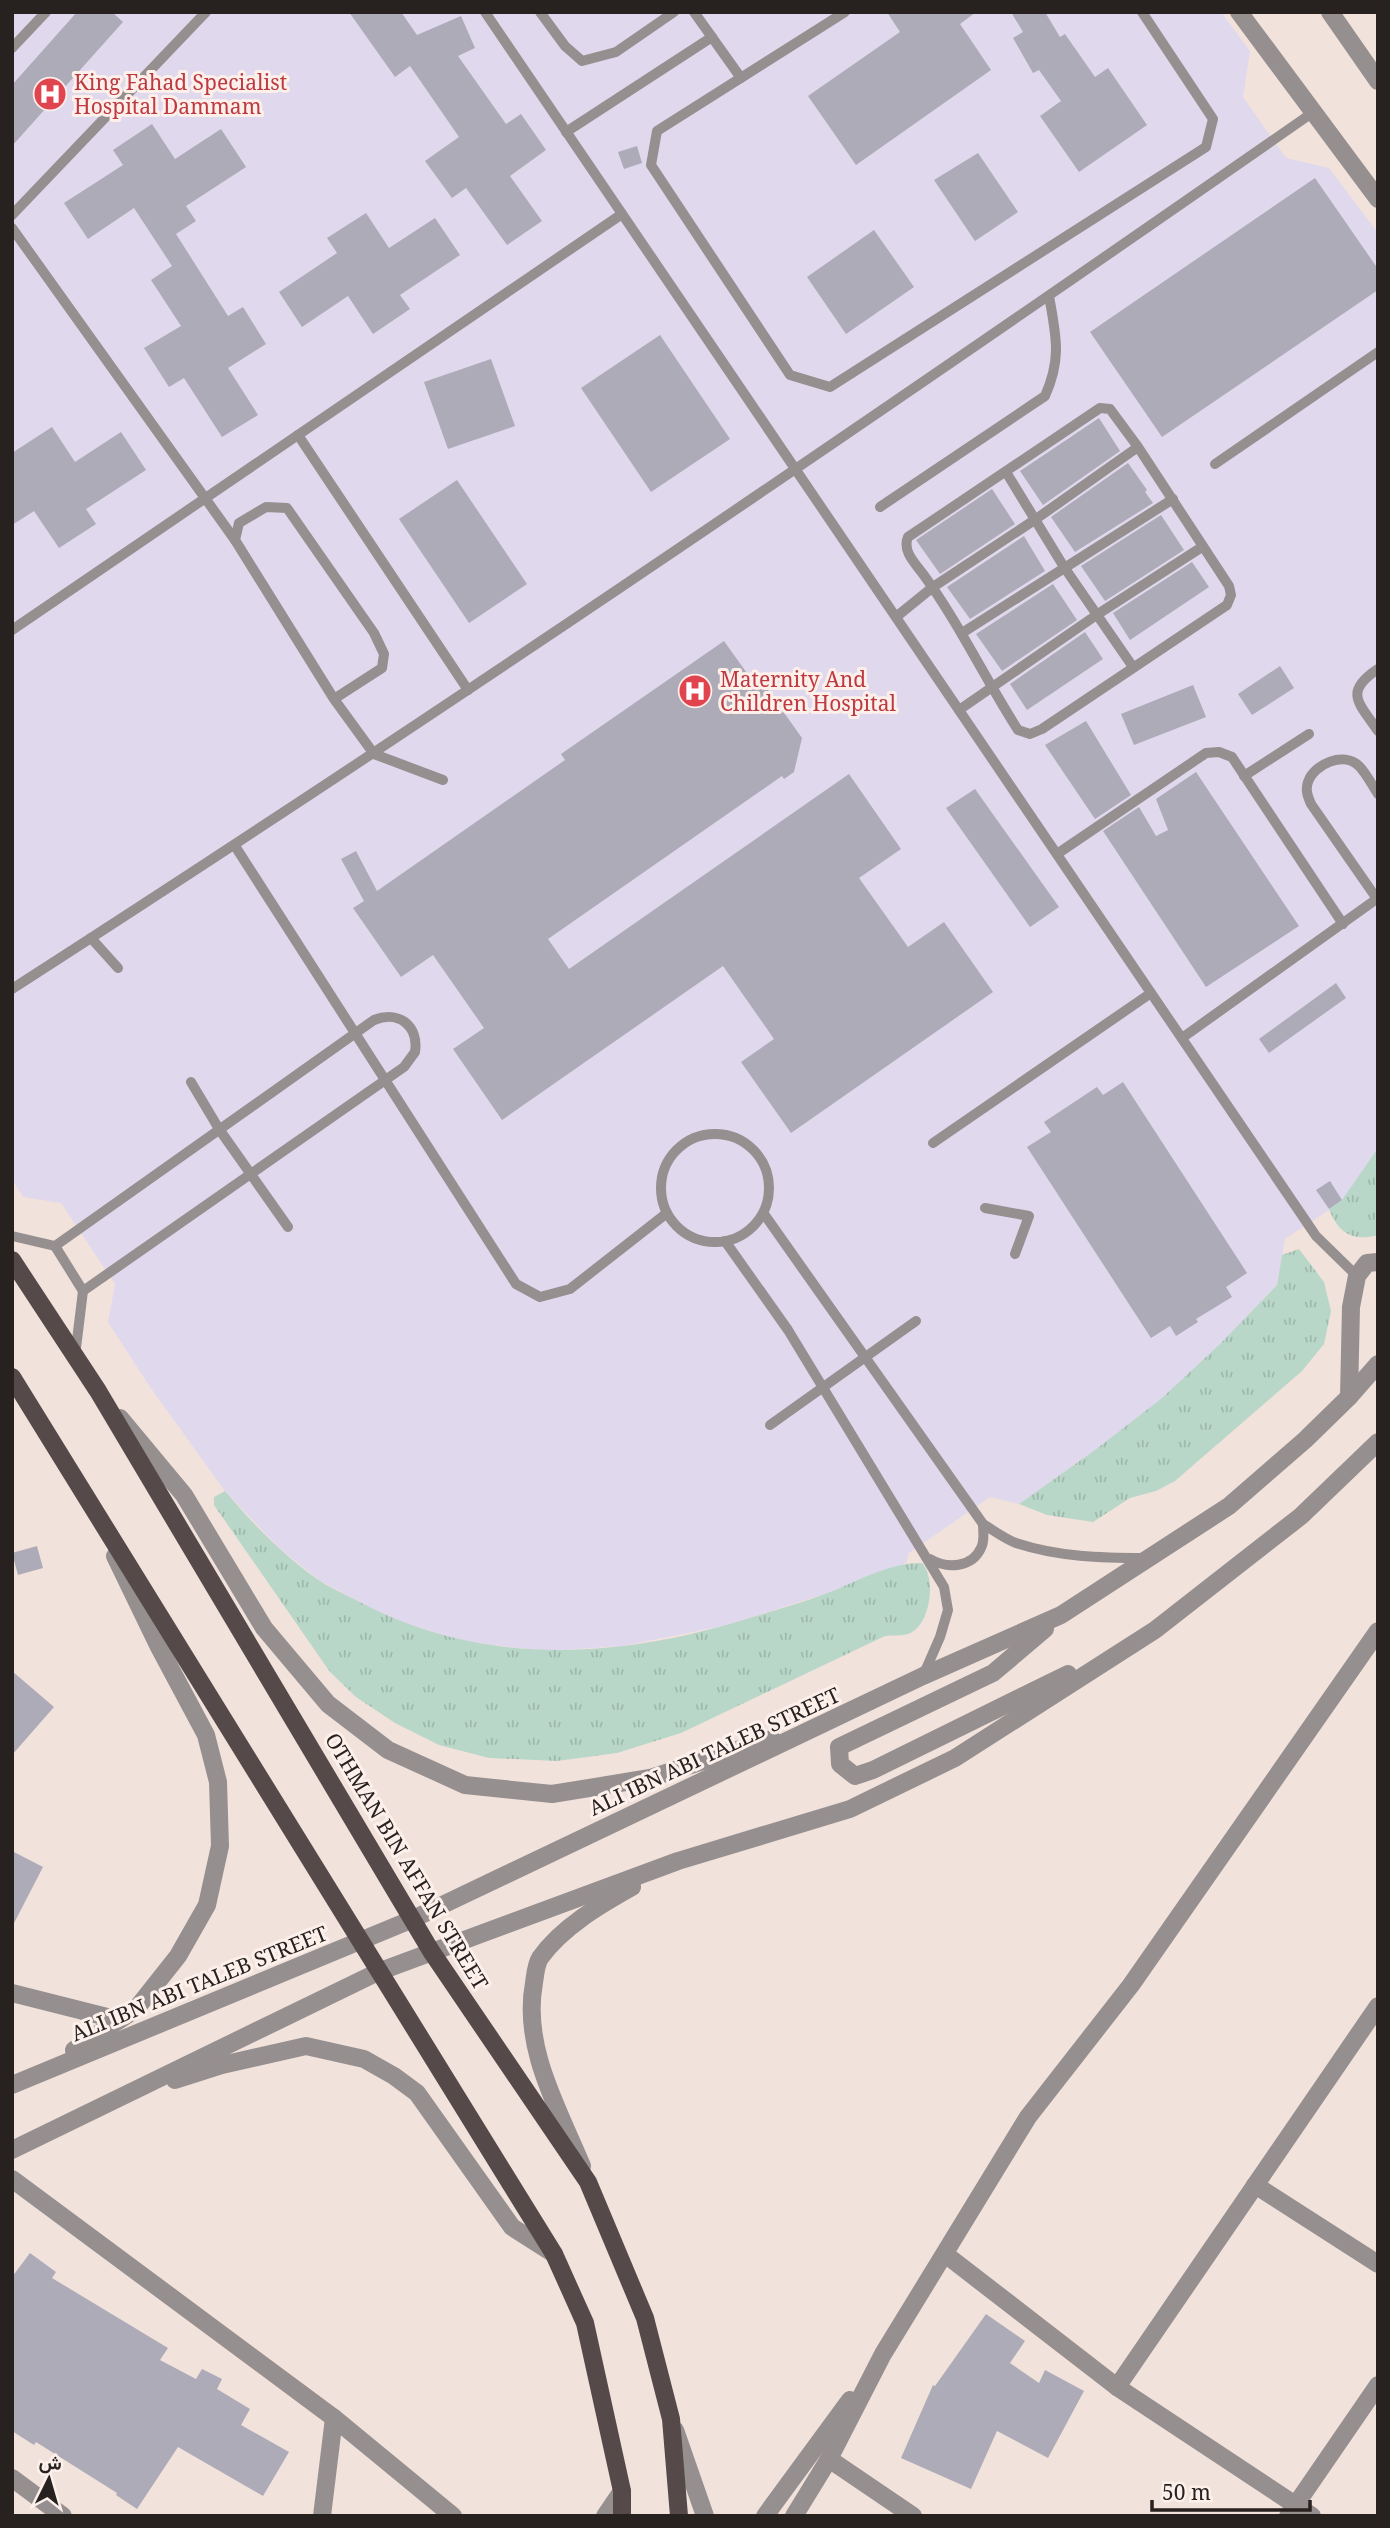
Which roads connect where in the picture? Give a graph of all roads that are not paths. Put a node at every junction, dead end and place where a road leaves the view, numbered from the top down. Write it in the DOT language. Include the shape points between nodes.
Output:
graph roads {
  1 [pos="46,12"];
  2 [pos="206,12"];
  3 [pos="485,12"];
  4 [pos="540,12"];
  5 [pos="674,12"];
  6 [pos="694,12"];
  7 [pos="845,12"];
  8 [pos="1142,12"];
  9 [pos="1239,12"];
  10 [pos="1330,12"];
  11 [pos="712,37"];
  12 [pos="12,48"];
  13 [pos="741,78"];
  14 [pos="1378,81"];
  15 [pos="1312,113"];
  16 [pos="566,132"];
  17 [pos="1378,199"];
  18 [pos="622,214"];
  19 [pos="12,215"];
  20 [pos="12,228"];
  21 [pos="1049,296"];
  22 [pos="1378,352"];
  23 [pos="298,435"];
  24 [pos="1138,447"];
  25 [pos="1215,464"];
  26 [pos="796,470"];
  27 [pos="1006,471"];
  28 [pos="206,498"];
  29 [pos="1172,499"];
  30 [pos="880,507"];
  31 [pos="1036,520"];
  32 [pos="234,540"];
  33 [pos="1202,547"];
  34 [pos="1064,567"];
  35 [pos="933,587"];
  36 [pos="1098,614"];
  37 [pos="896,617"];
  38 [pos="12,630"];
  39 [pos="962,633"];
  40 [pos="1133,667"];
  41 [pos="1378,669"];
  42 [pos="992,689"];
  43 [pos="468,690"];
  44 [pos="334,699"];
  45 [pos="959,710"];
  46 [pos="1374,716"];
  47 [pos="1378,731"];
  48 [pos="1308,734"];
  49 [pos="374,754"];
  50 [pos="1244,776"];
  51 [pos="443,780"];
  52 [pos="1378,794"];
  53 [pos="235,846"];
  54 [pos="1057,855"];
  55 [pos="1378,898"];
  56 [pos="1343,924"];
  57 [pos="91,938"];
  58 [pos="118,968"];
  59 [pos="12,989"];
  60 [pos="1151,993"];
  61 [pos="356,1032"];
  62 [pos="1182,1038"];
  63 [pos="385,1079"];
  64 [pos="191,1082"];
  65 [pos="219,1129"];
  66 [pos="933,1143"];
  67 [pos="251,1173"];
  68 [pos="985,1208"];
  69 [pos="667,1213"];
  70 [pos="764,1214"];
  71 [pos="288,1227"];
  72 [pos="12,1236"];
  73 [pos="725,1241"];
  74 [pos="55,1246"];
  75 [pos="1015,1255"];
  76 [pos="12,1260"];
  77 [pos="1378,1262"];
  78 [pos="1357,1276"];
  79 [pos="82,1291"];
  80 [pos="916,1321"];
  81 [pos="75,1356"];
  82 [pos="866,1358"];
  83 [pos="1378,1364"];
  84 [pos="12,1378"];
  85 [pos="824,1388"];
  86 [pos="98,1391"];
  87 [pos="1349,1397"];
  88 [pos="770,1425"];
  89 [pos="1378,1441"];
  90 [pos="983,1524"];
  91 [pos="927,1558"];
  92 [pos="1146,1558"];
  93 [pos="958,1566"];
  94 [pos="944,1587"];
  95 [pos="1061,1615"];
  96 [pos="1155,1630"];
  97 [pos="1378,1631"];
  98 [pos="923,1676"];
  99 [pos="838,1718"];
  100 [pos="678,1861"];
  101 [pos="413,1919"];
  102 [pos="360,1942"];
  103 [pos="431,1951"];
  104 [pos="378,1972"];
  105 [pos="12,1993"];
  106 [pos="1378,2006"];
  107 [pos="119,2020"];
  108 [pos="43,2072"];
  109 [pos="12,2085"];
  110 [pos="118,2097"];
  111 [pos="12,2150"];
  112 [pos="12,2179"];
  113 [pos="589,2182"];
  114 [pos="1255,2185"];
  115 [pos="554,2254"];
  116 [pos="945,2254"];
  117 [pos="1378,2264"];
  118 [pos="883,2354"];
  119 [pos="1378,2385"];
  120 [pos="1117,2387"];
  121 [pos="334,2418"];
  122 [pos="671,2419"];
  123 [pos="829,2459"];
  124 [pos="12,2478"];
  125 [pos="622,2491"];
  126 [pos="1292,2510"];
  127 [pos="55,2512"];
  128 [pos="322,2516"];
  129 [pos="453,2516"];
  130 [pos="606,2516"];
  131 [pos="622,2516"];
  132 [pos="679,2516"];
  133 [pos="689,2516"];
  134 [pos="705,2516"];
  135 [pos="765,2516"];
  136 [pos="794,2516"];
  137 [pos="913,2516"];
  138 [pos="1312,2516"];
  1 -- 12 [label="lane"];
  2 -- 19 [label="lane"];
  3 -- 16 [label="lane"];
  4 -- 5 [label="lane" via="582,61 616,52"];
  6 -- 11 [label="lane"];
  7 -- 13 [label="lane"];
  8 -- 13 [label="lane" via="1213,119 1206,147 830,387 790,375 651,165 657,131"];
  9 -- 15 [label="street"];
  10 -- 14 [label="street"];
  11 -- 13 [label="lane"];
  11 -- 16 [label="lane"];
  15 -- 17 [label="street"];
  15 -- 21 [label="lane"];
  16 -- 18 [label="lane"];
  18 -- 23 [label="lane"];
  18 -- 26 [label="lane"];
  20 -- 28 [label="lane"];
  21 -- 26 [label="lane"];
  21 -- 30 [label="lane" via="1056,339 1055,373 1045,396"];
  22 -- 25 [label="lane"];
  23 -- 28 [label="lane"];
  23 -- 43 [label="lane"];
  24 -- 27 [label="lane" via="1110,409 1100,408"];
  24 -- 29 [label="lane"];
  24 -- 31 [label="lane"];
  26 -- 37 [label="lane"];
  26 -- 43 [label="lane"];
  27 -- 31 [label="lane"];
  27 -- 35 [label="lane" via="908,537 907,551"];
  28 -- 32 [label="lane"];
  28 -- 38 [label="lane"];
  29 -- 33 [label="lane"];
  29 -- 34 [label="lane"];
  31 -- 34 [label="lane"];
  31 -- 35 [label="lane"];
  32 -- 44 [label="lane"];
  32 -- 44 [label="lane" via="239,523 265,507 287,508 374,633 384,654 382,668"];
  33 -- 36 [label="lane"];
  33 -- 40 [label="lane" via="1229,586 1227,605"];
  34 -- 36 [label="lane"];
  34 -- 39 [label="lane"];
  35 -- 37 [label="lane"];
  35 -- 39 [label="lane"];
  36 -- 40 [label="lane"];
  36 -- 42 [label="lane"];
  37 -- 45 [label="lane"];
  39 -- 42 [label="lane"];
  40 -- 42 [label="lane" via="1030,734 1018,730"];
  41 -- 46 [label="lane" via="1364,678 1356,698"];
  42 -- 45 [label="lane"];
  43 -- 49 [label="lane"];
  44 -- 49 [label="lane"];
  45 -- 54 [label="lane"];
  46 -- 47 [label="lane"];
  48 -- 50 [label="lane"];
  49 -- 51 [label="lane"];
  49 -- 53 [label="lane"];
  50 -- 54 [label="lane" via="1232,757 1206,753"];
  50 -- 56 [label="lane"];
  52 -- 55 [label="lane" via="1358,764 1344,760 1329,761 1308,781 1311,804"];
  53 -- 57 [label="lane"];
  53 -- 61 [label="lane"];
  54 -- 60 [label="lane"];
  55 -- 56 [label="lane"];
  56 -- 62 [label="lane"];
  57 -- 58 [label="lane"];
  57 -- 59 [label="lane"];
  60 -- 62 [label="lane"];
  60 -- 66 [label="lane"];
  61 -- 63 [label="lane"];
  61 -- 63 [label="lane" via="383,1016 393,1016 415,1033 415,1052 404,1067"];
  61 -- 65 [label="lane"];
  62 -- 78 [label="lane" via="1316,1236"];
  63 -- 67 [label="lane"];
  63 -- 69 [label="lane" via="516,1284 540,1297 569,1289"];
  64 -- 65 [label="lane"];
  65 -- 67 [label="lane"];
  65 -- 74 [label="lane"];
  67 -- 71 [label="lane"];
  67 -- 79 [label="lane"];
  68 -- 75 [label="lane" via="1029,1216"];
  69 -- 70 [label="lane" via="661,1179 670,1157 687,1141 722,1134 741,1140 758,1153 771,1181"];
  69 -- 73 [label="lane" via="683,1233 703,1242"];
  70 -- 73 [label="lane" via="759,1223"];
  70 -- 82 [label="lane"];
  72 -- 74 [label="lane"];
  73 -- 85 [label="lane"];
  74 -- 79 [label="lane"];
  76 -- 81 [label="main road, OTHMAN BIN AFFAN STREET"];
  77 -- 78 [label="street" via="1367,1263"];
  78 -- 87 [label="street" via="1351,1307"];
  79 -- 81 [label="lane"];
  80 -- 82 [label="lane"];
  81 -- 86 [label="main road, OTHMAN BIN AFFAN STREET"];
  82 -- 85 [label="lane"];
  82 -- 90 [label="lane"];
  83 -- 87 [label="street, ALI IBN ABI TALEB STREET"];
  84 -- 102 [label="main road"];
  84 -- 107 [label="street" via="102,1528 206,1734 218,1782 220,1846 207,1905 178,1956 136,2009"];
  85 -- 88 [label="lane"];
  85 -- 91 [label="lane"];
  86 -- 99 [label="street" via="184,1495 264,1628 328,1704 388,1750 465,1785 552,1794 650,1778"];
  86 -- 101 [label="main road, OTHMAN BIN AFFAN STREET"];
  87 -- 92 [label="street, ALI IBN ABI TALEB STREET" via="1229,1506"];
  89 -- 96 [label="street" via="1301,1516"];
  90 -- 92 [label="lane" via="1015,1542 1059,1553"];
  90 -- 93 [label="lane" via="981,1548"];
  91 -- 93 [label="lane" via="941,1566"];
  91 -- 94 [label="lane"];
  92 -- 95 [label="street, ALI IBN ABI TALEB STREET"];
  93 -- 94 [label="lane"];
  94 -- 98 [label="lane" via="948,1610"];
  95 -- 96 [label="street" via="993,1673 839,1747 840,1764 855,1776 873,1770"];
  95 -- 98 [label="street, ALI IBN ABI TALEB STREET"];
  96 -- 100 [label="street" via="955,1758 862,1804"];
  97 -- 116 [label="street" via="1131,1985 1028,2117"];
  98 -- 99 [label="street, ALI IBN ABI TALEB STREET"];
  99 -- 101 [label="street, ALI IBN ABI TALEB STREET"];
  100 -- 103 [label="street"];
  100 -- 113 [label="street" via="604,1903 538,1960 530,2003 540,2066"];
  101 -- 102 [label="street, ALI IBN ABI TALEB STREET"];
  101 -- 103 [label="main road, OTHMAN BIN AFFAN STREET"];
  102 -- 104 [label="main road"];
  102 -- 108 [label="street, ALI IBN ABI TALEB STREET"];
  103 -- 104 [label="street"];
  103 -- 113 [label="main road, OTHMAN BIN AFFAN STREET"];
  104 -- 110 [label="street"];
  104 -- 115 [label="main road"];
  105 -- 107 [label="street"];
  106 -- 114 [label="street"];
  107 -- 108 [label="street"];
  108 -- 109 [label="street, ALI IBN ABI TALEB STREET"];
  110 -- 111 [label="street"];
  110 -- 115 [label="street" via="222,2065 306,2046 364,2059 417,2093 512,2227"];
  112 -- 121 [label="street"];
  113 -- 122 [label="main road, OTHMAN BIN AFFAN STREET" via="645,2318"];
  114 -- 117 [label="street"];
  114 -- 120 [label="street"];
  115 -- 125 [label="main road" via="585,2323"];
  116 -- 118 [label="street"];
  116 -- 120 [label="street"];
  118 -- 123 [label="street"];
  118 -- 135 [label="street"];
  119 -- 126 [label="street"];
  120 -- 126 [label="street"];
  121 -- 128 [label="street"];
  121 -- 129 [label="street"];
  122 -- 132 [label="main road, OTHMAN BIN AFFAN STREET"];
  122 -- 133 [label="main road"];
  122 -- 134 [label="street"];
  123 -- 136 [label="street"];
  123 -- 137 [label="street"];
  124 -- 127 [label="street"];
  125 -- 130 [label="street"];
  125 -- 131 [label="main road"];
  126 -- 138 [label="street"];
}
